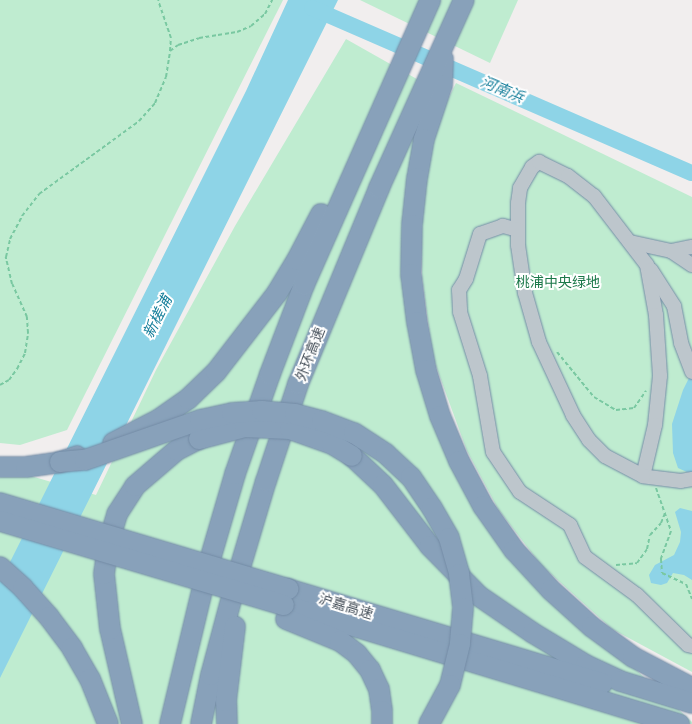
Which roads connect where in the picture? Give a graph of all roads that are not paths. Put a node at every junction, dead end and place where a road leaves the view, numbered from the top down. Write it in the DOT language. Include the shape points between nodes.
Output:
graph roads {
  1 [pos="421,0"];
  2 [pos="430,0"];
  3 [pos="464,0"];
  4 [pos="411,31"];
  5 [pos="395,65"];
  6 [pos="435,82"];
  7 [pos="518,230"];
  8 [pos="630,242"];
  9 [pos="692,247"];
  10 [pos="671,250"];
  11 [pos="647,265"];
  12 [pos="692,265"];
  13 [pos="690,367"];
  14 [pos="60,462"];
  15 [pos="0,467"];
  16 [pos="647,477"];
  17 [pos="692,479"];
  18 [pos="0,503"];
  19 [pos="0,521"];
  20 [pos="0,566"];
  21 [pos="237,578"];
  22 [pos="284,604"];
  23 [pos="692,646"];
  24 [pos="692,688"];
  25 [pos="692,703"];
  26 [pos="692,711"];
  27 [pos="106,719"];
  28 [pos="132,724"];
  29 [pos="170,724"];
  30 [pos="201,724"];
  31 [pos="227,724"];
  32 [pos="382,724"];
  33 [pos="429,724"];
  34 [pos="679,724"];
  1 -- 4 [label="highway"];
  2 -- 4 [label="highway"];
  3 -- 6 [label="highway" via="444,46"];
  4 -- 5 [label="highway"];
  5 -- 14 [label="highway, bridge" via="316,224 277,293 234,352 188,399 158,420 122,440"];
  5 -- 29 [label="highway" via="308,276 235,474 207,570"];
  6 -- 21 [label="highway, 外环高速" via="379,188 298,384"];
  6 -- 24 [label="highway" via="416,178 411,274 426,370 455,452 493,520 514,550 551,590 592,627 633,657"];
  7 -- 8 [label="street" via="520,188 538,162 568,176 594,196"];
  7 -- 16 [label="street" via="531,320 573,415 589,440 605,456"];
  7 -- 23 [label="street" via="503,226 480,234 459,290 460,312 480,376 493,452 520,492 570,525 585,557 637,595"];
  8 -- 10 [label="street"];
  8 -- 11 [label="street"];
  9 -- 10 [label="street"];
  10 -- 12 [label="street"];
  11 -- 13 [label="street" via="674,306 681,343"];
  11 -- 16 [label="street" via="656,315 660,376"];
  14 -- 15 [label="highway"];
  14 -- 33 [label="highway, bridge" via="84,460 200,420 262,411 322,421 354,433 386,454 411,477 432,508 448,538 459,574 462,608 460,644 450,685"];
  16 -- 17 [label="street"];
  18 -- 22 [label="highway, 沪嘉高速, bridge"];
  19 -- 22 [label="highway, bridge"];
  20 -- 27 [label="highway" via="43,610 72,648 90,679"];
  21 -- 30 [label="highway, 外环高速"];
  21 -- 31 [label="highway" via="239,599 226,701"];
  22 -- 26 [label="highway, 沪嘉高速"];
  22 -- 32 [label="highway" via="357,654 379,689"];
  22 -- 34 [label="highway, 沪嘉高速"];
  25 -- 28 [label="highway, bridge" via="620,681 586,665 479,596 430,546 383,485 352,456 332,444 290,429 245,427 199,439 177,450 135,486 117,514 104,574 110,629"];
}
